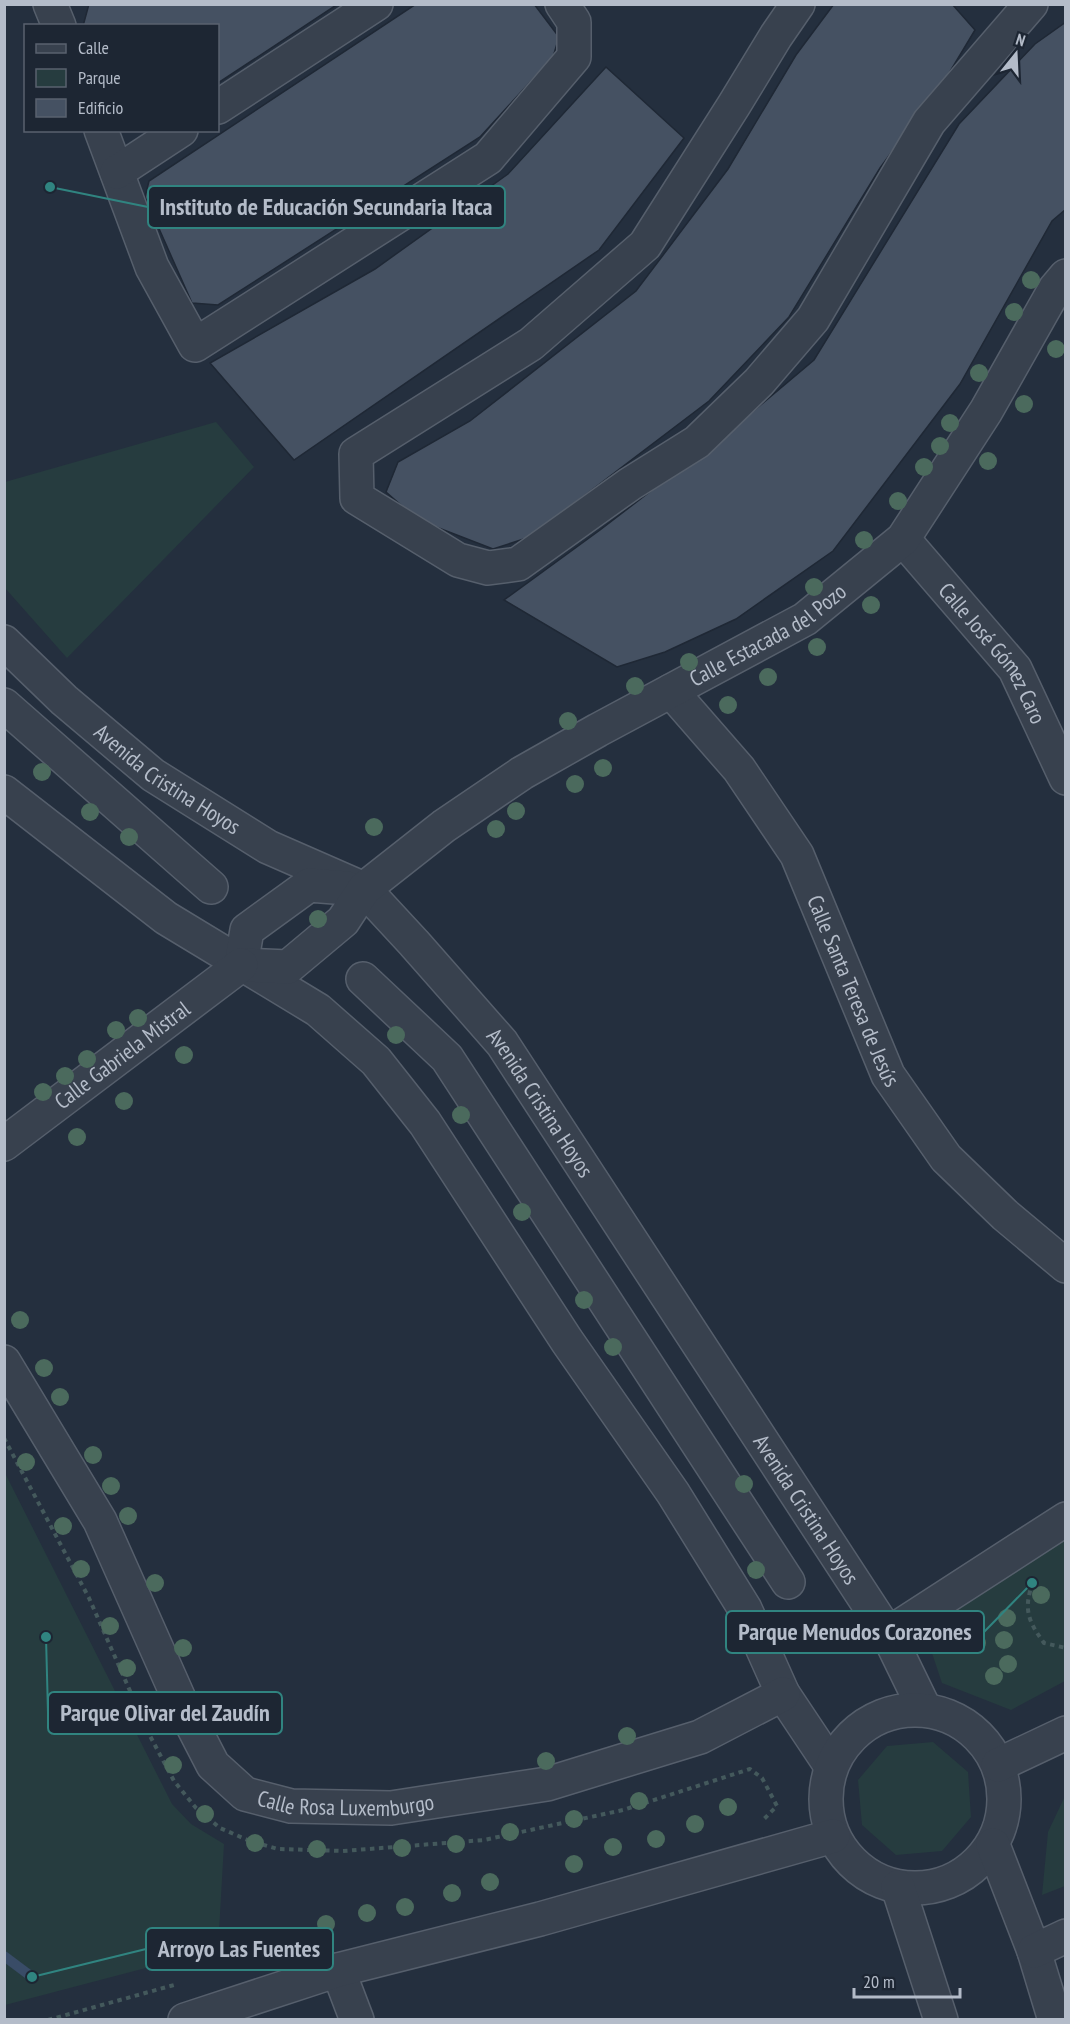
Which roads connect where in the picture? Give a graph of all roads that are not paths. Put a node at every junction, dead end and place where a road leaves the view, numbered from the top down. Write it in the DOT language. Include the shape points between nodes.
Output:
graph roads {
  1 [pos="50,4"];
  2 [pos="376,4"];
  3 [pos="562,4"];
  4 [pos="798,4"];
  5 [pos="1028,5"];
  6 [pos="58,24"];
  7 [pos="219,106"];
  8 [pos="102,132"];
  9 [pos="178,132"];
  10 [pos="117,172"];
  11 [pos="1065,276"];
  12 [pos="903,539"];
  13 [pos="4,642"];
  14 [pos="671,691"];
  15 [pos="4,705"];
  16 [pos="1065,778"];
  17 [pos="4,792"];
  18 [pos="211,887"];
  19 [pos="364,889"];
  20 [pos="241,965"];
  21 [pos="363,979"];
  22 [pos="4,1144"];
  23 [pos="1065,1266"];
  24 [pos="4,1362"];
  25 [pos="1065,1519"];
  26 [pos="788,1582"];
  27 [pos="888,1634"];
  28 [pos="783,1694"];
  29 [pos="925,1710"];
  30 [pos="1065,1733"];
  31 [pos="998,1765"];
  32 [pos="831,1766"];
  33 [pos="833,1836"];
  34 [pos="993,1845"];
  35 [pos="898,1887"];
  36 [pos="1065,1936"];
  37 [pos="1034,1951"];
  38 [pos="338,1970"];
  39 [pos="185,2019"];
  40 [pos="357,2019"];
  41 [pos="941,2019"];
  42 [pos="1055,2019"];
  1 -- 6 [label="street"];
  2 -- 7 [label="street"];
  3 -- 10 [label="street" via="574,22 574,57 488,158 195,345 152,267"];
  4 -- 5 [label="street" via="645,245 531,344 356,454 357,498 458,560 488,568 518,564 630,484 697,442 759,382 813,319 929,122"];
  8 -- 10 [label="street"];
  9 -- 10 [label="street"];
  11 -- 12 [label="street, Calle Estacada del Pozo" via="987,411"];
  12 -- 14 [label="street, Calle Estacada del Pozo" via="805,619"];
  12 -- 16 [label="street, Calle José Gómez Caro" via="1015,669"];
  13 -- 19 [label="street, Avenida Cristina Hoyos" via="64,700 153,775 268,847"];
  14 -- 19 [label="street, Calle Estacada del Pozo" via="522,773 444,826"];
  14 -- 23 [label="street, Calle Santa Teresa de Jesús" via="739,769 797,855 888,1075 946,1158"];
  15 -- 18 [label="street"];
  17 -- 20 [label="street" via="166,918"];
  19 -- 20 [label="street, Calle Estacada del Pozo" via="343,921 288,967"];
  19 -- 20 [label="street" via="309,885 247,930"];
  19 -- 27 [label="street, Avenida Cristina Hoyos" via="502,1044"];
  20 -- 22 [label="street, Calle Gabriela Mistral"];
  20 -- 28 [label="street" via="318,1010 376,1061 425,1123 567,1341 674,1493 745,1609"];
  21 -- 26 [label="street" via="447,1058"];
  24 -- 28 [label="street, Calle Rosa Luxemburgo" via="100,1521 180,1701 213,1765 245,1794 291,1806 391,1808 547,1784 700,1737"];
  25 -- 27 [label="street"];
  27 -- 29 [label="street, Avenida Cristina Hoyos"];
  28 -- 32 [label="street"];
  29 -- 31 [label="street" via="942,1714 975,1733"];
  29 -- 32 [label="street" via="889,1713 855,1732"];
  30 -- 31 [label="street"];
  31 -- 34 [label="street" via="1003,1780 1004,1811"];
  32 -- 33 [label="street" via="825,1810"];
  33 -- 35 [label="street" via="845,1856 869,1876"];
  33 -- 38 [label="street"];
  34 -- 35 [label="street" via="972,1869 945,1884"];
  34 -- 37 [label="street"];
  35 -- 41 [label="street"];
  36 -- 37 [label="street"];
  37 -- 42 [label="street"];
  38 -- 39 [label="street"];
  38 -- 40 [label="street"];
}
